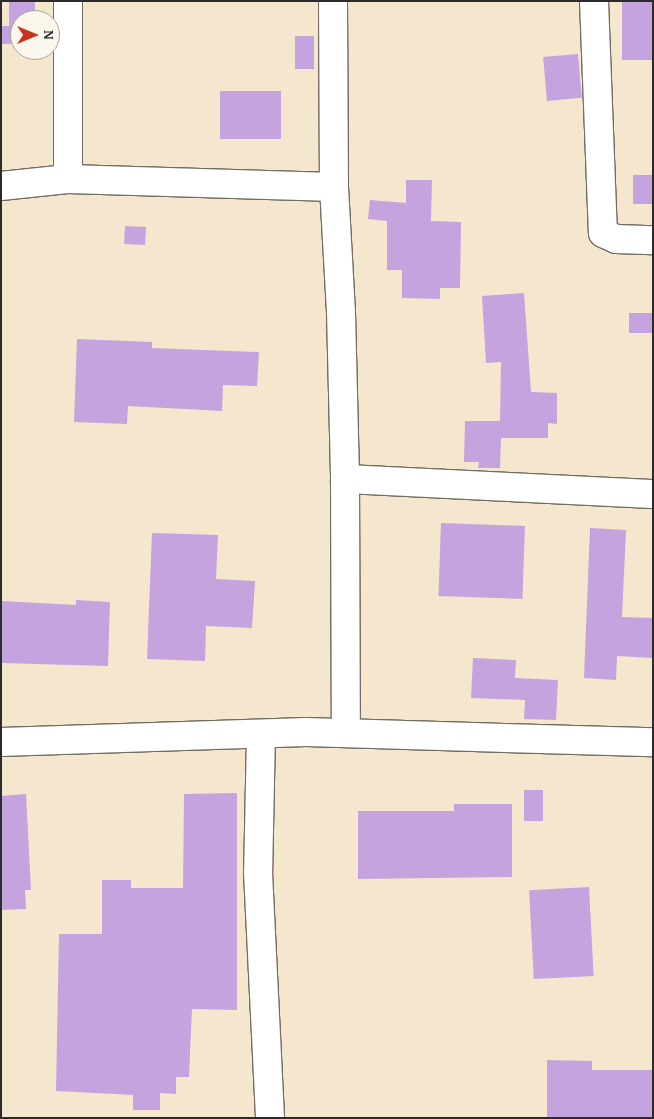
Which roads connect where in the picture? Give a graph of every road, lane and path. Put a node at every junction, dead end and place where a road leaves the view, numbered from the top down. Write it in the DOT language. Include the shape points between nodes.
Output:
graph roads {
  1 [pos="68,1"];
  2 [pos="333,1"];
  3 [pos="594,1"];
  4 [pos="68,180"];
  5 [pos="1,186"];
  6 [pos="334,187"];
  7 [pos="653,240"];
  8 [pos="345,478"];
  9 [pos="653,494"];
  10 [pos="346,733"];
  11 [pos="260,734"];
  12 [pos="1,742"];
  13 [pos="653,742"];
  14 [pos="270,1118"];
  1 -- 4 [label="street"];
  2 -- 6 [label="street"];
  3 -- 7 [label="street" via="603,233 616,239"];
  4 -- 5 [label="street"];
  4 -- 6 [label="street"];
  6 -- 8 [label="street"];
  8 -- 9 [label="street"];
  8 -- 10 [label="street"];
  10 -- 11 [label="street"];
  10 -- 13 [label="street"];
  11 -- 12 [label="street"];
  11 -- 14 [label="street" via="258,872"];
}
